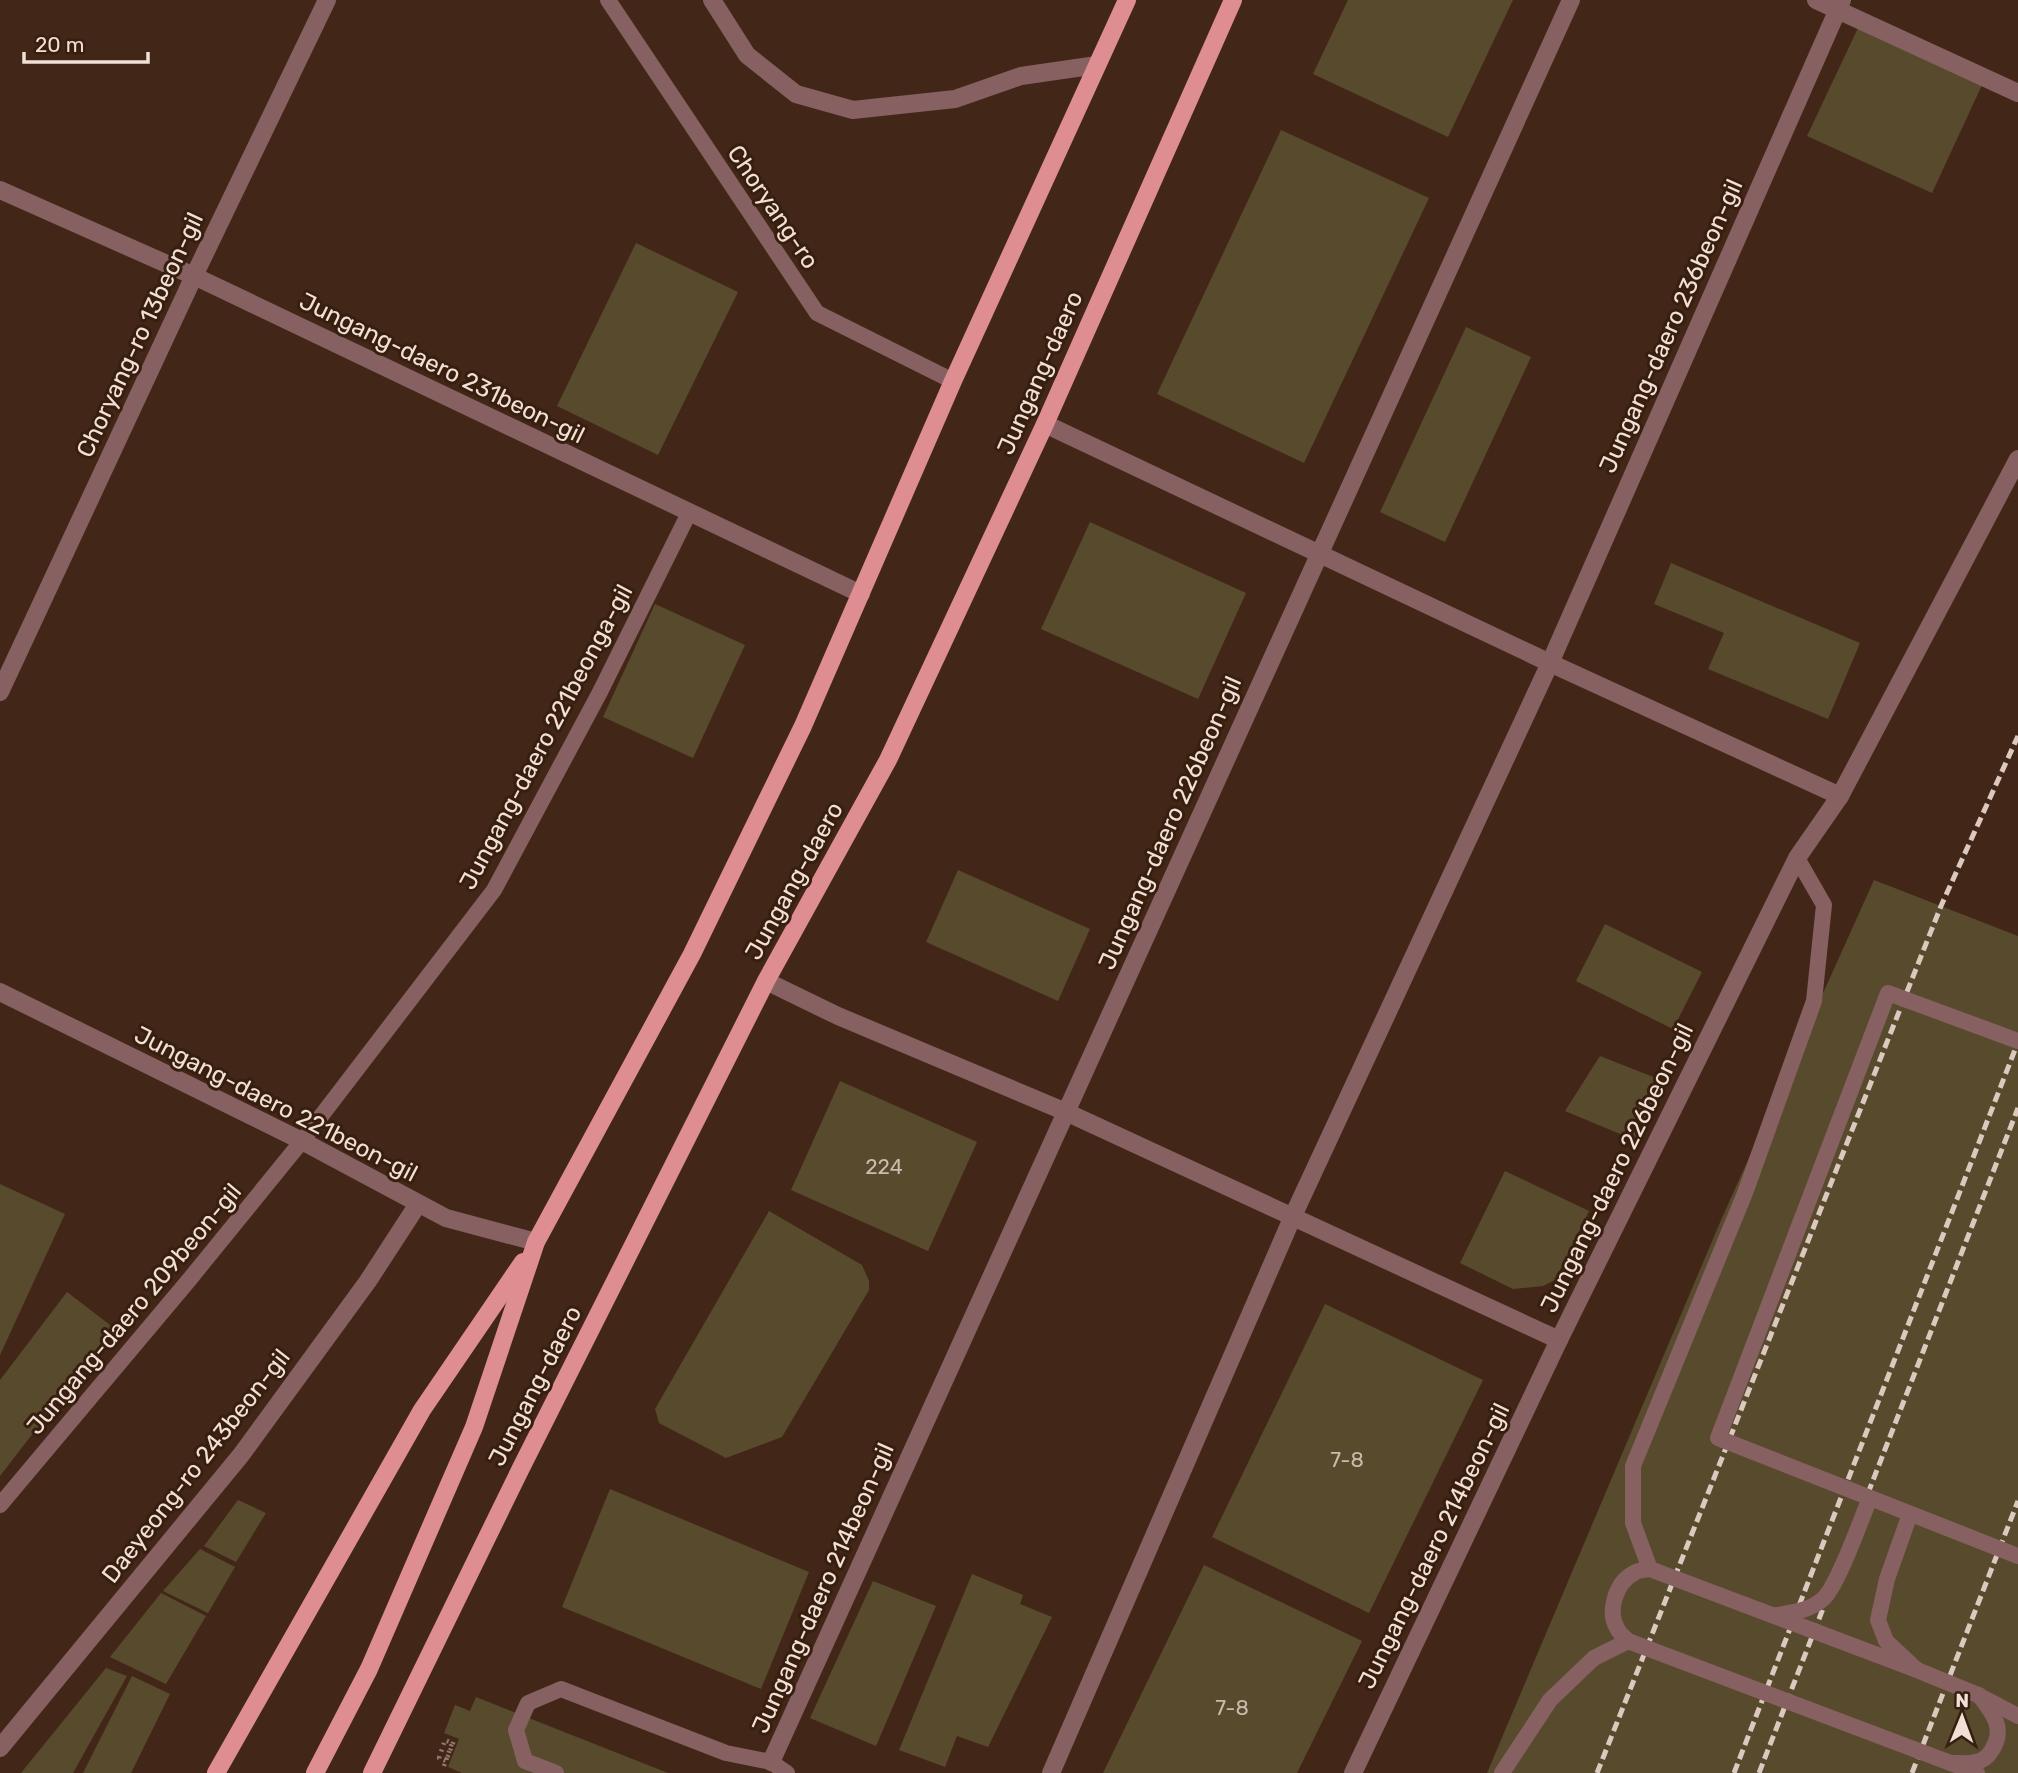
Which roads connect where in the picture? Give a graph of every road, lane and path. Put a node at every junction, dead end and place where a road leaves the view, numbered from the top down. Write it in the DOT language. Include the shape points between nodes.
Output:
graph roads {
  1 [pos="327,0"];
  2 [pos="608,0"];
  3 [pos="712,0"];
  4 [pos="1128,0"];
  5 [pos="1233,0"];
  6 [pos="1571,0"];
  7 [pos="1816,0"];
  8 [pos="1840,5"];
  9 [pos="1097,65"];
  10 [pos="2018,93"];
  11 [pos="0,190"];
  12 [pos="194,276"];
  13 [pos="953,381"];
  14 [pos="1045,424"];
  15 [pos="2018,459"];
  16 [pos="689,513"];
  17 [pos="1319,554"];
  18 [pos="861,593"];
  19 [pos="1550,663"];
  20 [pos="0,692"];
  21 [pos="1840,796"];
  22 [pos="1797,858"];
  23 [pos="766,981"];
  24 [pos="0,992"];
  25 [pos="2018,1041"];
  26 [pos="1066,1112"];
  27 [pos="302,1140"];
  28 [pos="418,1204"];
  29 [pos="1293,1216"];
  30 [pos="536,1242"];
  31 [pos="1559,1340"];
  32 [pos="1870,1498"];
  33 [pos="0,1505"];
  34 [pos="1910,1514"];
  35 [pos="2018,1556"];
  36 [pos="1650,1569"];
  37 [pos="1774,1615"];
  38 [pos="1628,1641"];
  39 [pos="1917,1670"];
  40 [pos="1979,1695"];
  41 [pos="2018,1716"];
  42 [pos="455,1738"];
  43 [pos="0,1748"];
  44 [pos="771,1762"];
  45 [pos="1946,1763"];
  46 [pos="444,1766"];
  47 [pos="216,1773"];
  48 [pos="315,1773"];
  49 [pos="372,1773"];
  50 [pos="556,1773"];
  51 [pos="787,1773"];
  52 [pos="1051,1773"];
  53 [pos="1353,1773"];
  54 [pos="1502,1773"];
  55 [pos="1977,1773"];
  1 -- 12 [label="street, Choryang-ro 13beon-gil"];
  2 -- 13 [label="lane, Choryang-ro" via="817,313"];
  3 -- 9 [label="street" via="747,55 796,94 853,110 955,99 1021,76"];
  4 -- 9 [label="main road, Jungang-daero"];
  5 -- 14 [label="main road, Jungang-daero"];
  6 -- 17 [label="street"];
  7 -- 8 [label="street"];
  8 -- 10 [label="street"];
  8 -- 19 [label="street, Jungang-daero 236beon-gil"];
  9 -- 13 [label="main road, Jungang-daero"];
  11 -- 12 [label="street, Jungang-daero 231beon-gil"];
  12 -- 16 [label="street, Jungang-daero 231beon-gil"];
  12 -- 20 [label="street, Choryang-ro 13beon-gil"];
  13 -- 18 [label="main road, Jungang-daero"];
  14 -- 17 [label="street"];
  14 -- 23 [label="main road, Jungang-daero" via="888,760"];
  15 -- 21 [label="street"];
  16 -- 18 [label="street, Jungang-daero 231beon-gil"];
  16 -- 27 [label="lane, Jungang-daero 221beonga-gil" via="494,890"];
  17 -- 19 [label="street"];
  17 -- 26 [label="street, Jungang-daero 226beon-gil"];
  18 -- 30 [label="main road, Jungang-daero" via="803,726 692,954"];
  19 -- 21 [label="street"];
  19 -- 29 [label="street"];
  21 -- 22 [label="street, Jungang-daero 226beon-gil"];
  22 -- 31 [label="street, Jungang-daero 226beon-gil"];
  22 -- 36 [label="lane" via="1824,905 1814,1001 1745,1193 1633,1466 1633,1523"];
  23 -- 26 [label="street, Jungang-daero 226beon-gil"];
  23 -- 49 [label="main road, Jungang-daero"];
  24 -- 27 [label="street, Jungang-daero 221beon-gil"];
  25 -- 32 [label="lane, bridge" via="1888,993 1718,1438"];
  26 -- 29 [label="street, Jungang-daero 226beon-gil"];
  26 -- 44 [label="street, Jungang-daero 214beon-gil"];
  27 -- 28 [label="street, Jungang-daero 221beon-gil"];
  27 -- 33 [label="lane, Jungang-daero 209beon-gil"];
  28 -- 30 [label="street, Jungang-daero 221beon-gil" via="446,1218"];
  28 -- 43 [label="street, Daeyeong-ro 243beon-gil" via="368,1281 241,1455"];
  29 -- 31 [label="street, Jungang-daero 226beon-gil"];
  29 -- 52 [label="street"];
  30 -- 47 [label="main road, Jungang-daero" via="422,1410"];
  30 -- 48 [label="main road, Jungang-daero" via="474,1427 369,1669"];
  31 -- 53 [label="street, Jungang-daero 214beon-gil"];
  32 -- 34 [label="lane, bridge"];
  32 -- 37 [label="lane, bridge" via="1825,1598 1803,1611"];
  34 -- 35 [label="lane, bridge"];
  34 -- 39 [label="lane, bridge" via="1878,1620 1886,1642"];
  36 -- 37 [label="lane, bridge"];
  36 -- 38 [label="lane, bridge" via="1634,1572 1615,1597 1612,1615"];
  37 -- 39 [label="lane, bridge"];
  38 -- 45 [label="lane, bridge"];
  38 -- 54 [label="lane" via="1594,1658 1550,1700"];
  39 -- 40 [label="lane, bridge"];
  40 -- 41 [label="lane, bridge"];
  40 -- 45 [label="lane, bridge" via="1999,1729 1996,1744 1987,1758"];
  42 -- 46 [label="path" via="446,1761 439,1758 445,1741 452,1743 448,1755"];
  44 -- 50 [label="lane, Jungang-daero 214beon-gil" via="726,1753 561,1689 528,1703 516,1730 525,1760"];
  44 -- 51 [label="lane"];
  45 -- 55 [label="lane, bridge"];
}
